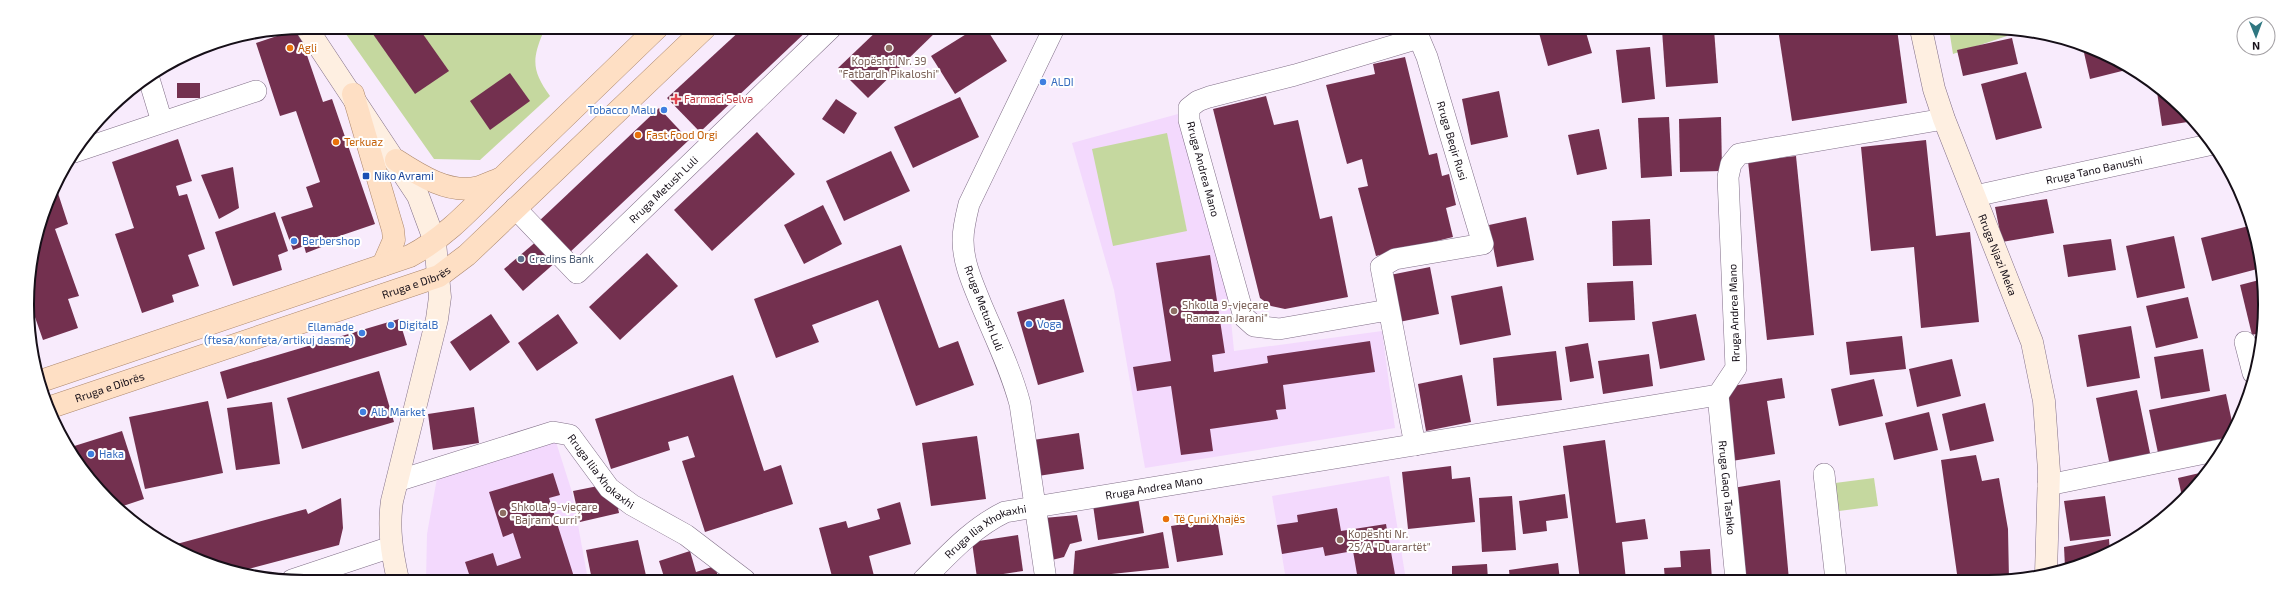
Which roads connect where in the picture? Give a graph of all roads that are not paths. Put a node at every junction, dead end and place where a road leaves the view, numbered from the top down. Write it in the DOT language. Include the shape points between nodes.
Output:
graph roads {
  1 [pos="311,34"];
  2 [pos="652,34"];
  3 [pos="699,34"];
  4 [pos="825,34"];
  5 [pos="1051,34"];
  6 [pos="1922,34"];
  7 [pos="1419,38"];
  8 [pos="150,83"];
  9 [pos="256,91"];
  10 [pos="352,94"];
  11 [pos="1944,119"];
  12 [pos="162,122"];
  13 [pos="2206,146"];
  14 [pos="84,149"];
  15 [pos="396,160"];
  16 [pos="502,178"];
  17 [pos="1975,196"];
  18 [pos="515,208"];
  19 [pos="435,242"];
  20 [pos="383,265"];
  21 [pos="439,276"];
  22 [pos="1388,310"];
  23 [pos="2245,342"];
  24 [pos="2251,366"];
  25 [pos="44,380"];
  26 [pos="1718,395"];
  27 [pos="54,406"];
  28 [pos="1415,445"];
  29 [pos="2215,451"];
  30 [pos="1824,474"];
  31 [pos="396,481"];
  32 [pos="2048,485"];
  33 [pos="1035,507"];
  34 [pos="391,547"];
  35 [pos="2046,569"];
  36 [pos="307,575"];
  37 [pos="397,575"];
  38 [pos="738,575"];
  39 [pos="928,575"];
  40 [pos="1045,575"];
  41 [pos="1736,575"];
  42 [pos="1835,575"];
  1 -- 10 [label="street"];
  2 -- 16 [label="main road"];
  3 -- 18 [label="main road, Rruga e Dibrës"];
  4 -- 18 [label="street, Rruga Metush Luli" via="577,273"];
  5 -- 33 [label="street, Rruga Metush Luli" via="969,204 964,221 963,240 964,257 972,281 1015,385"];
  6 -- 11 [label="street, Rruga Njazi Meka" via="1934,89"];
  7 -- 22 [label="street, Rruga Beqir Rusi" via="1427,57 1482,244 1395,259 1385,263 1381,267 1381,274"];
  7 -- 22 [label="street, Rruga Andrea Mano" via="1295,75 1209,97 1189,108 1189,120 1244,317 1254,326 1279,329"];
  8 -- 12 [label="street"];
  9 -- 12 [label="street"];
  10 -- 15 [label="street"];
  10 -- 20 [label="main road" via="394,230 394,240"];
  11 -- 17 [label="street, Rruga Njazi Meka"];
  11 -- 26 [label="street, Rruga Andrea Mano" via="1738,154 1731,164 1728,177 1736,368"];
  12 -- 14 [label="street"];
  13 -- 17 [label="street, Rruga Tano Banushi"];
  15 -- 16 [label="main road" via="422,177 452,186 478,187"];
  15 -- 19 [label="street" via="418,196"];
  16 -- 19 [label="main road" via="464,218"];
  17 -- 32 [label="street, Rruga Njazi Meka" via="2032,342 2044,401"];
  18 -- 21 [label="main road, Rruga e Dibrës" via="467,255"];
  19 -- 20 [label="main road" via="410,256"];
  19 -- 21 [label="street"];
  20 -- 25 [label="main road"];
  21 -- 27 [label="main road, Rruga e Dibrës"];
  21 -- 31 [label="street" via="437,319"];
  22 -- 28 [label="street"];
  23 -- 24 [label="street"];
  26 -- 28 [label="street, Rruga Andrea Mano"];
  26 -- 41 [label="street, Rruga Gaqo Tashko"];
  28 -- 33 [label="street, Rruga Andrea Mano"];
  29 -- 32 [label="street"];
  30 -- 42 [label="street"];
  31 -- 34 [label="street" via="389,519"];
  31 -- 38 [label="street, Rruga Ilia Xhokaxhi" via="553,432 570,435 609,488 632,505 686,535"];
  32 -- 35 [label="street, Rruga Njazi Meka"];
  33 -- 39 [label="street, Rruga Ilia Xhokaxhi" via="1005,512 985,522"];
  33 -- 40 [label="street, Rruga Metush Luli"];
  34 -- 36 [label="street"];
  34 -- 37 [label="street"];
}
